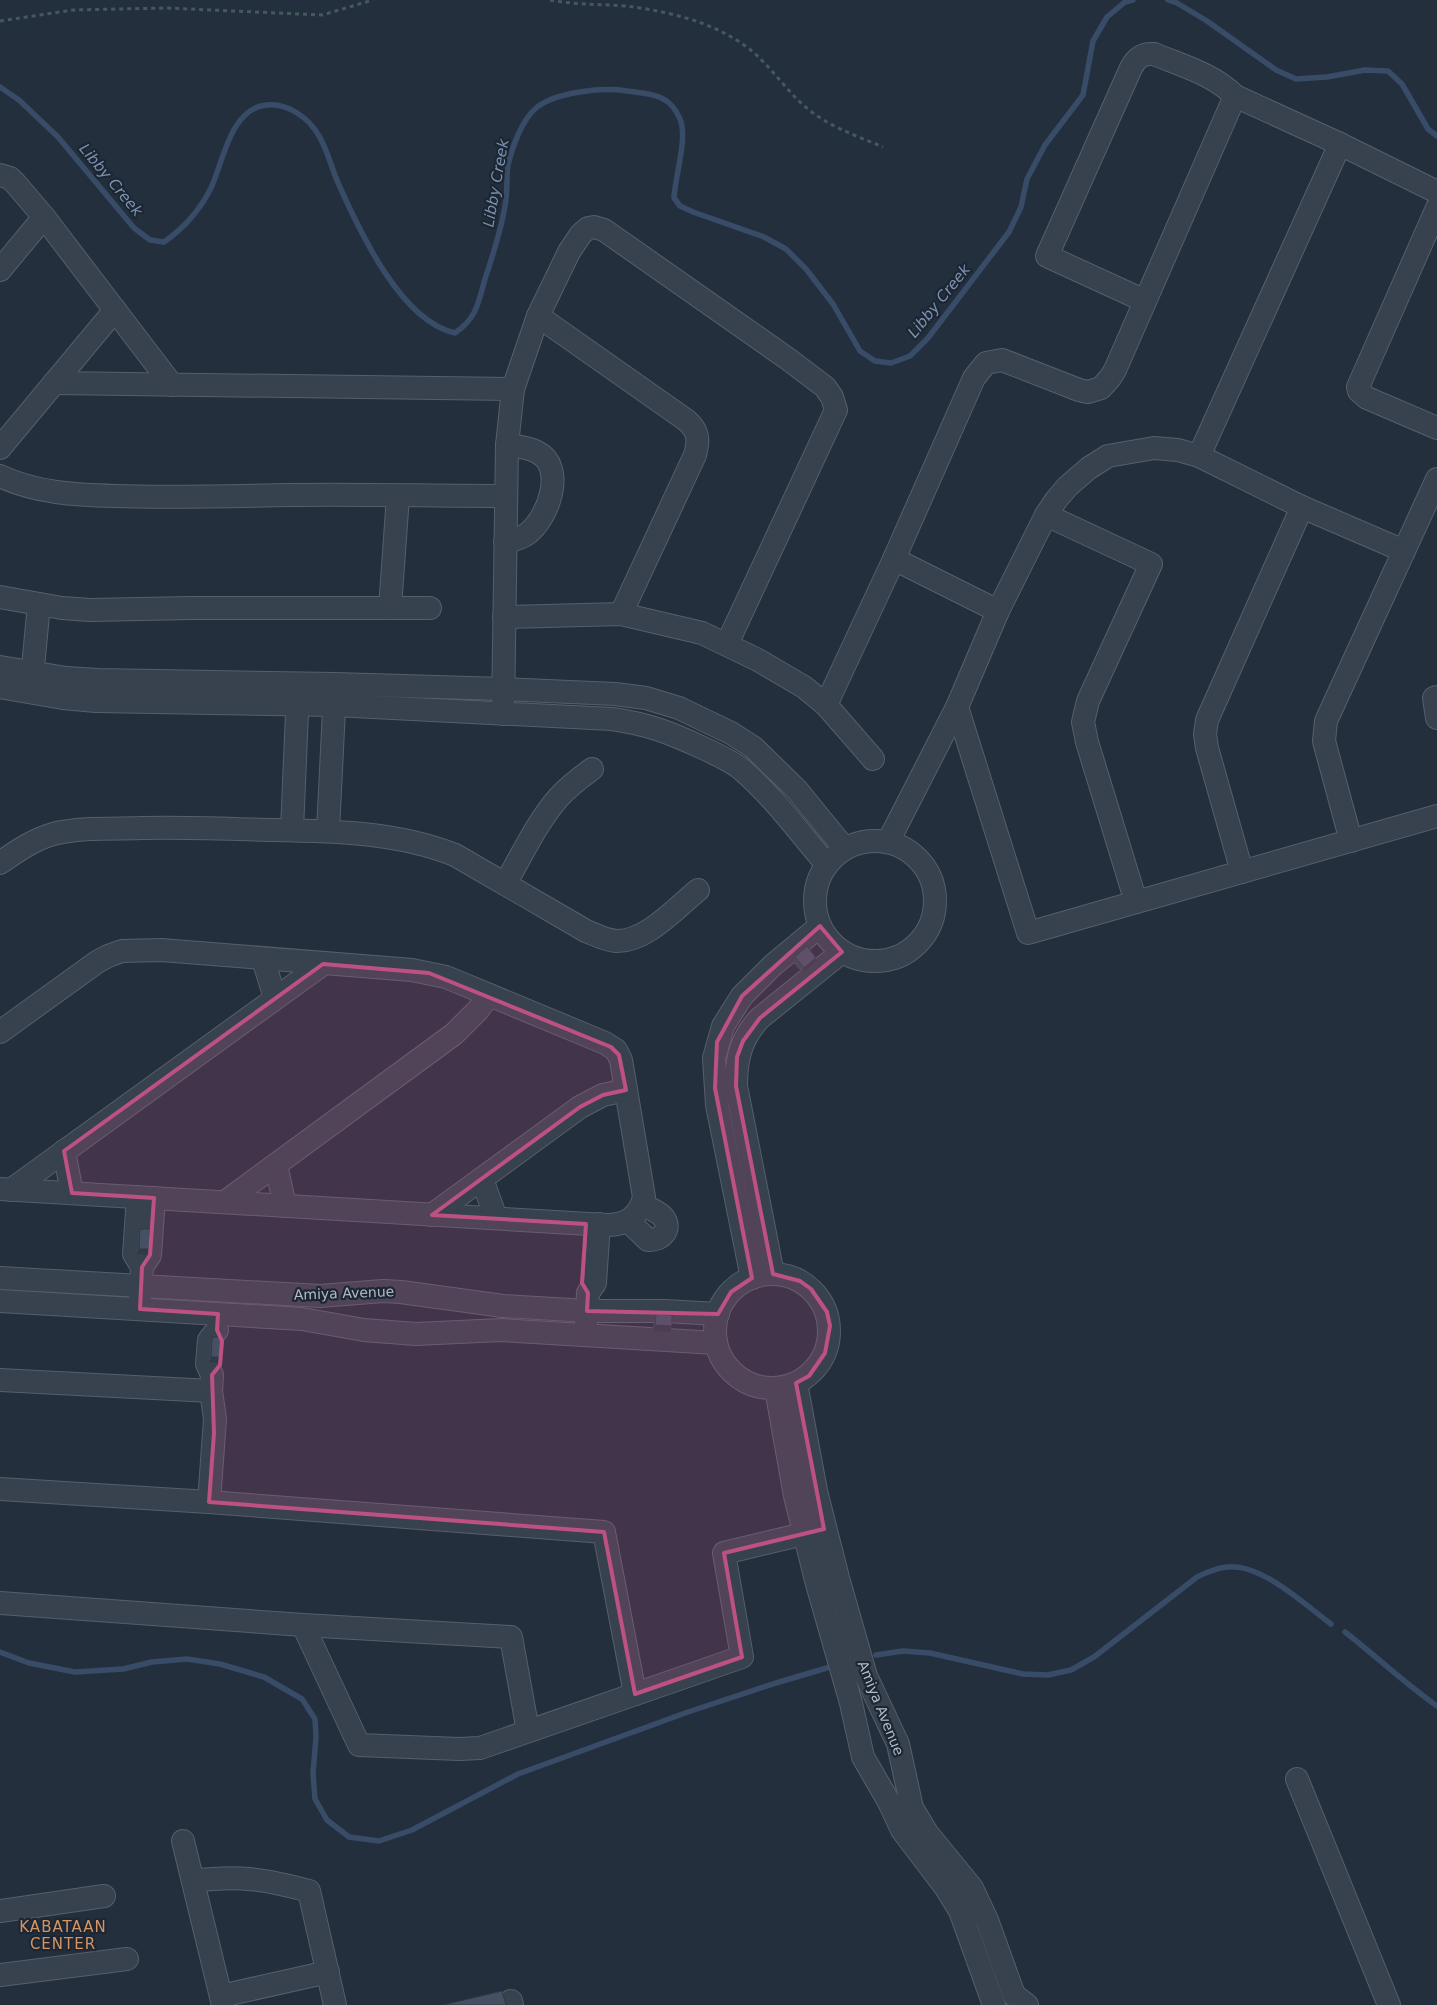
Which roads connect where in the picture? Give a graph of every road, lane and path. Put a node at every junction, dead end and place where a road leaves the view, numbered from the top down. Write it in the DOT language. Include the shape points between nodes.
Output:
graph roads {
  1 [pos="373,0"];
  2 [pos="550,0"];
  3 [pos="0,21"];
  4 [pos="1236,96"];
  5 [pos="1340,144"];
  6 [pos="883,147"];
  7 [pos="0,175"];
  8 [pos="1437,192"];
  9 [pos="1437,208"];
  10 [pos="44,216"];
  11 [pos="0,270"];
  12 [pos="1145,301"];
  13 [pos="114,310"];
  14 [pos="538,316"];
  15 [pos="54,383"];
  16 [pos="172,385"];
  17 [pos="513,389"];
  18 [pos="1437,428"];
  19 [pos="507,445"];
  20 [pos="0,448"];
  21 [pos="1199,456"];
  22 [pos="0,476"];
  23 [pos="1435,490"];
  24 [pos="398,496"];
  25 [pos="506,496"];
  26 [pos="1302,507"];
  27 [pos="1046,515"];
  28 [pos="505,542"];
  29 [pos="1404,551"];
  30 [pos="894,559"];
  31 [pos="0,597"];
  32 [pos="39,604"];
  33 [pos="390,608"];
  34 [pos="430,608"];
  35 [pos="998,611"];
  36 [pos="621,614"];
  37 [pos="504,617"];
  38 [pos="727,644"];
  39 [pos="0,667"];
  40 [pos="32,683"];
  41 [pos="0,687"];
  42 [pos="503,689"];
  43 [pos="298,693"];
  44 [pos="335,694"];
  45 [pos="1437,697"];
  46 [pos="826,704"];
  47 [pos="957,707"];
  48 [pos="503,714"];
  49 [pos="1437,718"];
  50 [pos="873,759"];
  51 [pos="592,769"];
  52 [pos="1437,816"];
  53 [pos="292,830"];
  54 [pos="328,831"];
  55 [pos="1350,841"];
  56 [pos="888,842"];
  57 [pos="845,849"];
  58 [pos="0,863"];
  59 [pos="827,865"];
  60 [pos="1242,872"];
  61 [pos="505,884"];
  62 [pos="698,890"];
  63 [pos="1136,902"];
  64 [pos="820,926"];
  65 [pos="842,952"];
  66 [pos="263,959"];
  67 [pos="323,964"];
  68 [pos="773,965"];
  69 [pos="755,982"];
  70 [pos="489,995"];
  71 [pos="785,997"];
  72 [pos="275,998"];
  73 [pos="0,1032"];
  74 [pos="626,1090"];
  75 [pos="64,1151"];
  76 [pos="276,1165"];
  77 [pos="482,1179"];
  78 [pos="5,1189"];
  79 [pos="72,1193"];
  80 [pos="146,1198"];
  81 [pos="225,1202"];
  82 [pos="285,1206"];
  83 [pos="432,1215"];
  84 [pos="496,1218"];
  85 [pos="592,1224"];
  86 [pos="762,1276"];
  87 [pos="141,1277"];
  88 [pos="0,1278"];
  89 [pos="220,1291"];
  90 [pos="0,1301"];
  91 [pos="588,1302"];
  92 [pos="140,1309"];
  93 [pos="631,1311"];
  94 [pos="676,1311"];
  95 [pos="718,1314"];
  96 [pos="217,1322"];
  97 [pos="586,1335"];
  98 [pos="630,1338"];
  99 [pos="674,1340"];
  100 [pos="716,1343"];
  101 [pos="0,1380"];
  102 [pos="212,1383"];
  103 [pos="786,1386"];
  104 [pos="0,1489"];
  105 [pos="209,1502"];
  106 [pos="814,1532"];
  107 [pos="0,1604"];
  108 [pos="303,1625"];
  109 [pos="635,1694"];
  110 [pos="528,1731"];
  111 [pos="1297,1779"];
  112 [pos="183,1841"];
  113 [pos="193,1881"];
  114 [pos="104,1896"];
  115 [pos="0,1911"];
  116 [pos="127,1959"];
  117 [pos="328,1972"];
  118 [pos="0,1975"];
  119 [pos="222,2001"];
  120 [pos="1007,2002"];
  121 [pos="335,2005"];
  122 [pos="1389,2005"];
  1 -- 3 [label="path" via="322,15 167,8 73,10"];
  2 -- 6 [label="path" via="626,6 705,24 752,51 809,110 837,127"];
  4 -- 5 [label="street"];
  4 -- 12 [label="street"];
  4 -- 12 [label="street" via="1209,76 1154,54 1140,56 1130,68 1047,256"];
  5 -- 8 [label="street"];
  5 -- 21 [label="street"];
  7 -- 10 [label="street" via="16,182"];
  9 -- 18 [label="street" via="1358,387 1367,398"];
  10 -- 11 [label="street"];
  10 -- 13 [label="street"];
  12 -- 30 [label="street" via="1110,378 1101,388 1079,390 1002,360 986,363 974,378"];
  13 -- 15 [label="street"];
  13 -- 16 [label="street"];
  14 -- 17 [label="street"];
  14 -- 36 [label="street" via="686,420 698,434 695,455"];
  14 -- 38 [label="street" via="569,252 581,234 594,227 604,230 788,358 825,387 832,397 836,410 831,424"];
  15 -- 16 [label="street"];
  15 -- 20 [label="street"];
  16 -- 17 [label="street"];
  17 -- 19 [label="street"];
  19 -- 25 [label="street"];
  19 -- 28 [label="street" via="537,452 552,469 553,479 546,508 535,526 519,539"];
  21 -- 26 [label="street"];
  21 -- 27 [label="street" via="1154,448 1108,456 1068,486"];
  22 -- 24 [label="street" via="31,488 107,496"];
  23 -- 29 [label="street"];
  24 -- 25 [label="street"];
  24 -- 33 [label="street"];
  25 -- 28 [label="street"];
  26 -- 29 [label="street"];
  26 -- 60 [label="street" via="1212,705 1206,727 1206,748"];
  27 -- 35 [label="street"];
  27 -- 63 [label="street" via="1151,564 1088,701 1083,722"];
  28 -- 37 [label="street"];
  29 -- 55 [label="street" via="1326,721 1324,741"];
  30 -- 35 [label="street"];
  30 -- 46 [label="street"];
  31 -- 32 [label="street"];
  32 -- 33 [label="street" via="90,610"];
  32 -- 40 [label="street"];
  33 -- 34 [label="street"];
  35 -- 47 [label="street"];
  36 -- 37 [label="street"];
  36 -- 38 [label="street" via="702,633"];
  37 -- 42 [label="street"];
  38 -- 46 [label="street" via="784,674"];
  39 -- 40 [label="street"];
  40 -- 41 [label="street"];
  40 -- 43 [label="street" via="98,680"];
  42 -- 44 [label="street"];
  42 -- 48 [label="street"];
  42 -- 57 [label="street" via="615,694 646,698 679,708 753,746 797,790"];
  43 -- 44 [label="street"];
  43 -- 53 [label="street"];
  44 -- 48 [label="street"];
  44 -- 54 [label="street"];
  45 -- 49 [label="street" via="1434,698"];
  46 -- 50 [label="street"];
  47 -- 56 [label="street"];
  47 -- 63 [label="street" via="1028,933"];
  48 -- 59 [label="street" via="641,723 719,755 758,786"];
  51 -- 61 [label="street" via="558,798"];
  52 -- 55 [label="street"];
  53 -- 54 [label="street"];
  53 -- 58 [label="street" via="181,827 79,831 40,839"];
  54 -- 61 [label="street" via="408,840 434,847 455,855"];
  55 -- 60 [label="street"];
  56 -- 57 [label="street" via="858,843"];
  56 -- 65 [label="street" via="916,856 927,869 934,884 936,900 931,924 918,944 890,960 873,962"];
  57 -- 59 [label="street"];
  59 -- 64 [label="street" via="815,895"];
  60 -- 63 [label="street"];
  61 -- 62 [label="street" via="586,931 615,941 642,936"];
  64 -- 65 [label="street"];
  64 -- 68 [label="street"];
  65 -- 71 [label="street"];
  66 -- 67 [label="street"];
  66 -- 72 [label="street"];
  66 -- 73 [label="street" via="161,950 122,951 97,962"];
  67 -- 70 [label="street" via="420,971 446,977"];
  67 -- 72 [label="street"];
  68 -- 69 [label="street"];
  68 -- 71 [label="street"];
  69 -- 71 [label="street"];
  69 -- 86 [label="street" via="723,1026 717,1042 714,1072 717,1105"];
  70 -- 74 [label="street" via="612,1046 619,1054"];
  70 -- 76 [label="street" via="454,1034"];
  71 -- 86 [label="street" via="750,1028 743,1041 736,1071"];
  72 -- 75 [label="street"];
  74 -- 77 [label="street" via="586,1103"];
  74 -- 85 [label="street" via="644,1189 635,1213 614,1225"];
  75 -- 78 [label="street"];
  75 -- 79 [label="street"];
  76 -- 81 [label="street"];
  76 -- 82 [label="street"];
  77 -- 83 [label="street"];
  77 -- 84 [label="street"];
  78 -- 79 [label="street"];
  79 -- 80 [label="street"];
  80 -- 81 [label="street"];
  80 -- 87 [label="street" via="134,1254"];
  81 -- 82 [label="street"];
  82 -- 83 [label="street"];
  83 -- 84 [label="street"];
  84 -- 85 [label="street"];
  85 -- 91 [label="street" via="582,1283"];
  86 -- 95 [label="street" via="731,1292"];
  86 -- 103 [label="street" via="787,1276 806,1285 821,1300 827,1312 830,1326 825,1354 809,1376"];
  87 -- 88 [label="street, Amiya Avenue"];
  87 -- 89 [label="street, Amiya Avenue"];
  87 -- 92 [label="street"];
  89 -- 91 [label="street, Amiya Avenue" via="320,1296 402,1292 490,1305"];
  89 -- 96 [label="street"];
  90 -- 92 [label="street, Amiya Avenue"];
  91 -- 93 [label="street, Amiya Avenue"];
  91 -- 97 [label="street"];
  92 -- 96 [label="street, Amiya Avenue"];
  93 -- 94 [label="street, Amiya Avenue"];
  93 -- 98 [label="street"];
  94 -- 95 [label="street, Amiya Avenue"];
  94 -- 99 [label="street"];
  95 -- 100 [label="street"];
  96 -- 97 [label="street, Amiya Avenue" via="302,1319 364,1330 416,1334 486,1330"];
  96 -- 102 [label="street" via="222,1341 220,1365"];
  97 -- 98 [label="street, Amiya Avenue"];
  98 -- 99 [label="street, Amiya Avenue"];
  99 -- 100 [label="street, Amiya Avenue"];
  100 -- 103 [label="street" via="720,1356 737,1377 762,1388"];
  101 -- 102 [label="street"];
  102 -- 105 [label="street" via="215,1419"];
  103 -- 106 [label="street, Amiya Avenue"];
  104 -- 105 [label="street"];
  105 -- 109 [label="street" via="604,1532"];
  106 -- 109 [label="street" via="724,1554 742,1657"];
  106 -- 120 [label="street, Amiya Avenue" via="866,1676 898,1744 912,1808 927,1833 972,1888 987,1920"];
  106 -- 120 [label="street, Amiya Avenue" via="863,1757 902,1830 946,1888"];
  107 -- 108 [label="street"];
  108 -- 110 [label="street" via="511,1637"];
  108 -- 110 [label="street" via="359,1745 469,1749"];
  109 -- 110 [label="street"];
  111 -- 122 [label="street"];
  112 -- 113 [label="street"];
  113 -- 117 [label="street" via="238,1877 309,1890"];
  113 -- 119 [label="street"];
  114 -- 115 [label="street"];
  116 -- 118 [label="street"];
  117 -- 119 [label="street"];
  117 -- 121 [label="street"];
}
